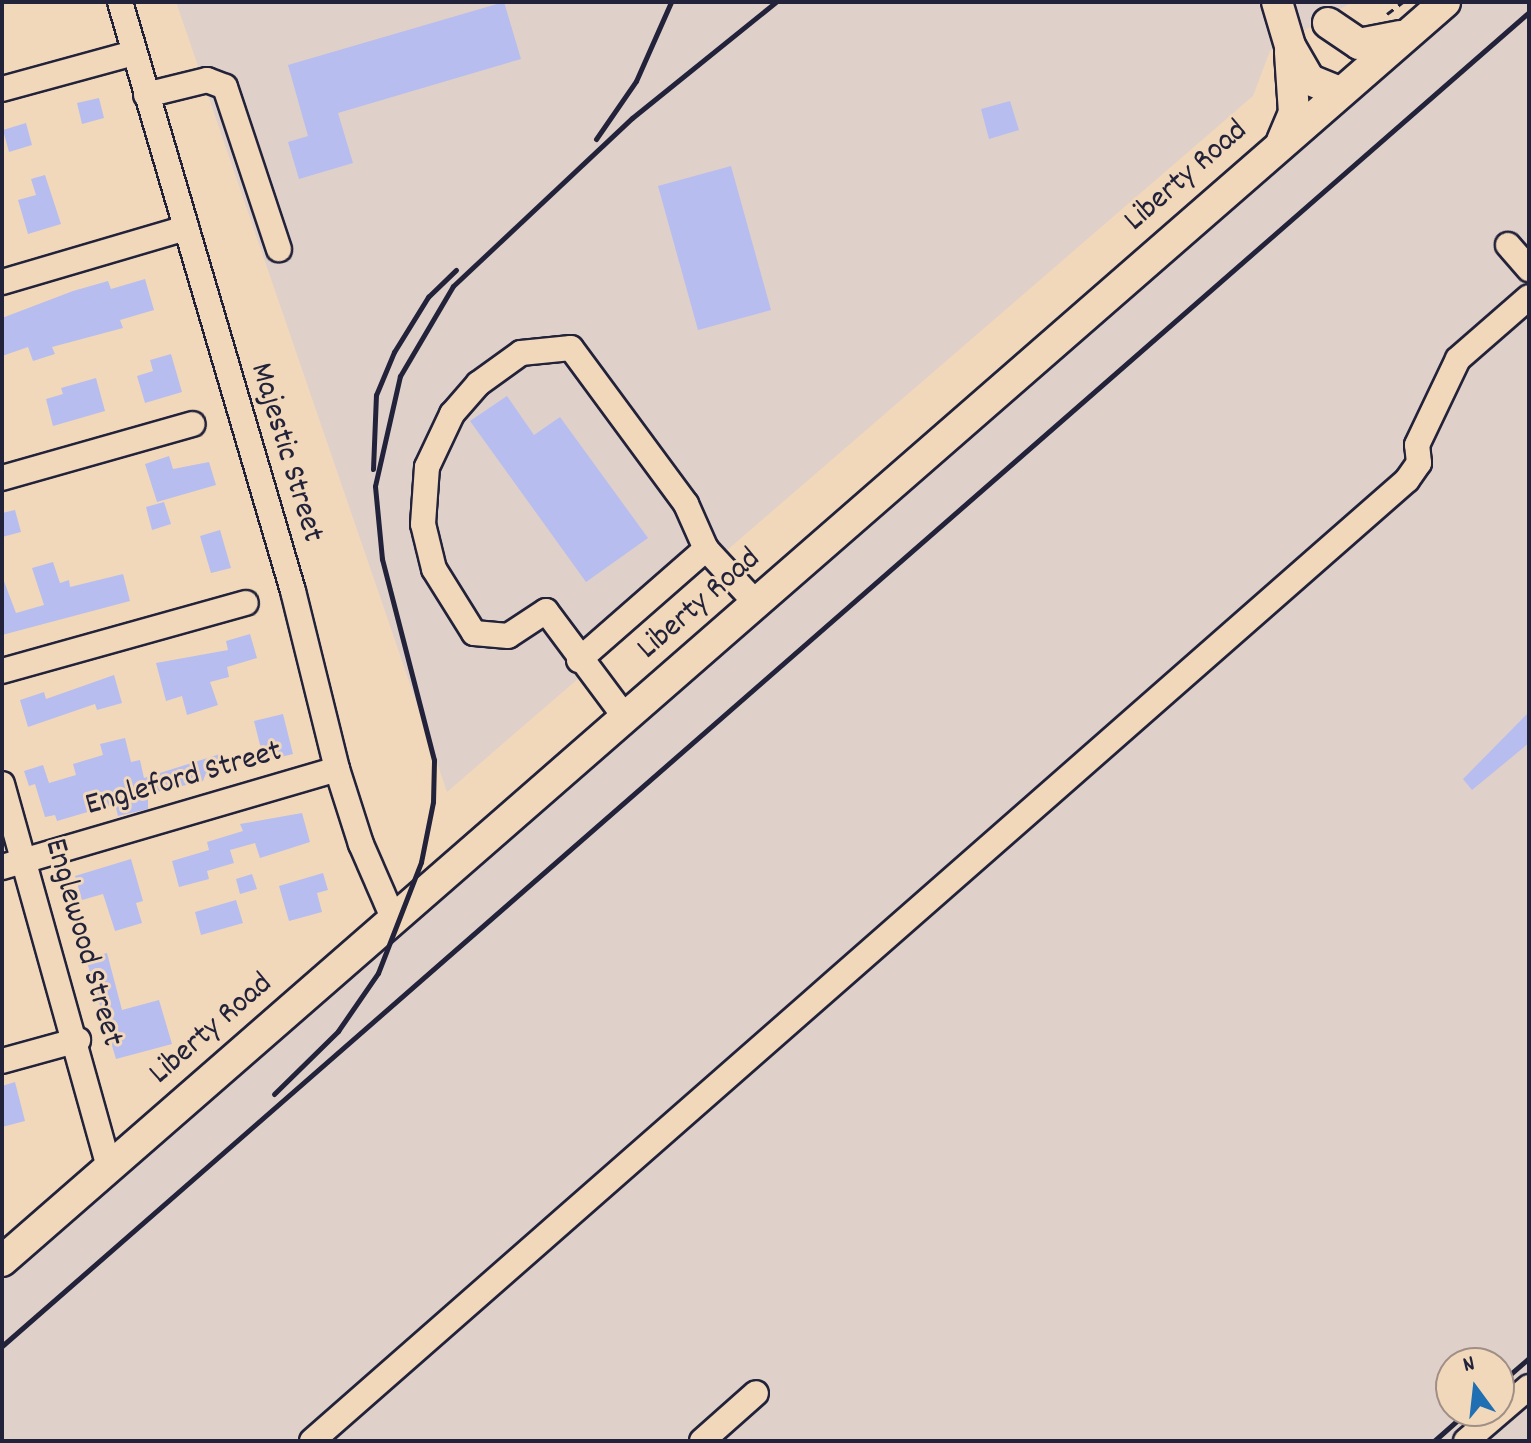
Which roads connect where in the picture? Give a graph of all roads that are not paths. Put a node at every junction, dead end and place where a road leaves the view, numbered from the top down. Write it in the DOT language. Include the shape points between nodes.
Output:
graph roads {
  1 [pos="120,2"];
  2 [pos="1277,2"];
  3 [pos="1434,12"];
  4 [pos="1325,13"];
  5 [pos="1290,46"];
  6 [pos="134,53"];
  7 [pos="2,89"];
  8 [pos="1339,92"];
  9 [pos="146,95"];
  10 [pos="1281,143"];
  11 [pos="186,228"];
  12 [pos="1508,245"];
  13 [pos="279,249"];
  14 [pos="1529,269"];
  15 [pos="2,282"];
  16 [pos="1529,297"];
  17 [pos="193,424"];
  18 [pos="2,478"];
  19 [pos="706,549"];
  20 [pos="246,603"];
  21 [pos="757,604"];
  22 [pos="579,660"];
  23 [pos="2,671"];
  24 [pos="625,717"];
  25 [pos="337,769"];
  26 [pos="2,784"];
  27 [pos="26,860"];
  28 [pos="2,867"];
  29 [pos="394,920"];
  30 [pos="78,1040"];
  31 [pos="2,1061"];
  32 [pos="109,1167"];
  33 [pos="2,1261"];
  34 [pos="1529,1387"];
  35 [pos="756,1393"];
  36 [pos="312,1441"];
  37 [pos="702,1441"];
  38 [pos="1466,1441"];
  1 -- 6 [label="street, Majestic Street"];
  2 -- 5 [label="main road"];
  3 -- 4 [label="main road" via="1398,37 1373,44 1348,40"];
  3 -- 8 [label="main road, Liberty Road"];
  4 -- 8 [label="main road" via="1340,65"];
  5 -- 8 [label="main road" via="1316,86"];
  5 -- 10 [label="main road" via="1294,113"];
  6 -- 7 [label="street"];
  6 -- 9 [label="street, Majestic Street"];
  8 -- 10 [label="main road, Liberty Road"];
  9 -- 11 [label="street, Majestic Street"];
  9 -- 13 [label="street" via="207,80 225,87"];
  10 -- 21 [label="main road, Liberty Road"];
  11 -- 15 [label="street"];
  11 -- 25 [label="street, Majestic Street" via="293,591"];
  12 -- 14 [label="street"];
  16 -- 36 [label="street" via="1458,359 1417,445 1419,463 1407,480"];
  17 -- 18 [label="street"];
  19 -- 21 [label="street"];
  19 -- 22 [label="street"];
  19 -- 22 [label="street" via="686,504 571,348 521,353 478,384 452,414 427,467 423,524 434,569 474,633 508,636 546,611"];
  20 -- 23 [label="street"];
  21 -- 24 [label="main road, Liberty Road"];
  22 -- 24 [label="street"];
  24 -- 29 [label="main road, Liberty Road"];
  25 -- 27 [label="street, Engleford Street"];
  25 -- 29 [label="street, Majestic Street" via="361,844"];
  26 -- 27 [label="street, Englewood Street"];
  27 -- 28 [label="street, Engleford Street"];
  27 -- 30 [label="street, Englewood Street"];
  29 -- 32 [label="main road, Liberty Road"];
  30 -- 31 [label="street"];
  30 -- 32 [label="street, Englewood Street"];
  32 -- 33 [label="main road, Liberty Road"];
  34 -- 38 [label="street"];
  35 -- 37 [label="street"];
}
